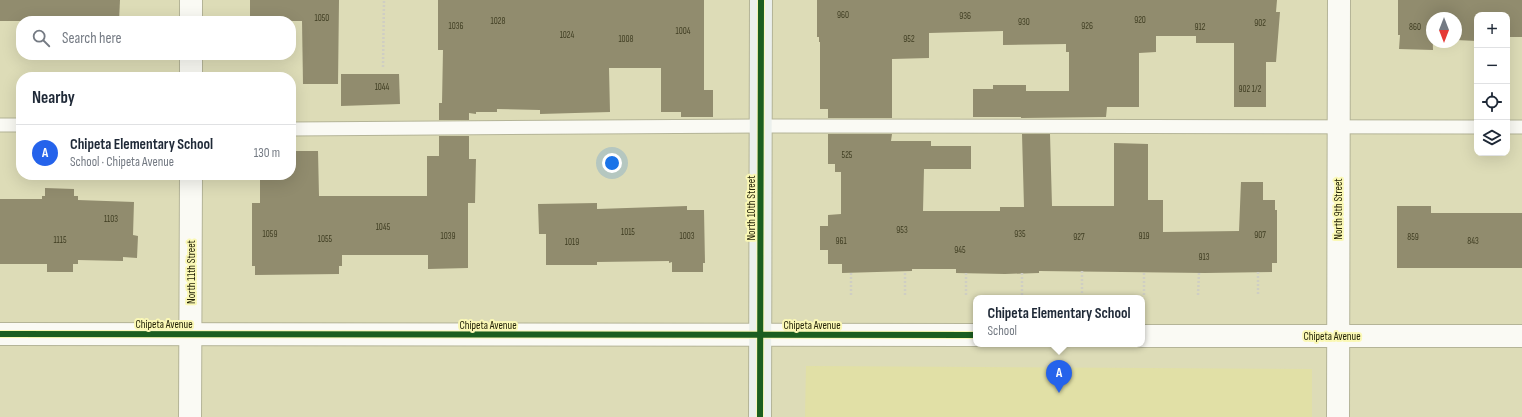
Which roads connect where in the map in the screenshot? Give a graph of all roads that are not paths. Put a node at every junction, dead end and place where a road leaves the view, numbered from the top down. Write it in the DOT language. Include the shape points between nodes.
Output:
graph roads {
  1 [pos="191,0"];
  2 [pos="761,0"];
  3 [pos="1339,0"];
  4 [pos="191,16"];
  5 [pos="191,60"];
  6 [pos="191,72"];
  7 [pos="0,125"];
  8 [pos="16,125"];
  9 [pos="761,126"];
  10 [pos="1339,126"];
  11 [pos="1474,127"];
  12 [pos="1510,127"];
  13 [pos="1522,127"];
  14 [pos="296,129"];
  15 [pos="191,180"];
  16 [pos="0,334"];
  17 [pos="191,334"];
  18 [pos="760,335"];
  19 [pos="973,335"];
  20 [pos="1145,336"];
  21 [pos="1338,336"];
  22 [pos="1522,336"];
  23 [pos="190,417"];
  24 [pos="760,417"];
  25 [pos="1338,417"];
  1 -- 4 [label="street"];
  2 -- 9 [label="street, North 10th Street"];
  3 -- 10 [label="street, North 9th Street"];
  5 -- 6 [label="street"];
  7 -- 8 [label="lane"];
  9 -- 10 [label="lane"];
  9 -- 14 [label="lane"];
  9 -- 18 [label="street, North 10th Street"];
  10 -- 11 [label="lane"];
  10 -- 21 [label="street, North 9th Street"];
  12 -- 13 [label="lane"];
  15 -- 17 [label="street, North 11th Street"];
  16 -- 17 [label="street, Chipeta Avenue"];
  17 -- 18 [label="street, Chipeta Avenue"];
  17 -- 23 [label="street, North 11th Street"];
  18 -- 19 [label="street, Chipeta Avenue"];
  18 -- 24 [label="street, North 10th Street"];
  20 -- 21 [label="street, Chipeta Avenue"];
  21 -- 22 [label="street, Chipeta Avenue"];
  21 -- 25 [label="street, North 9th Street"];
}
